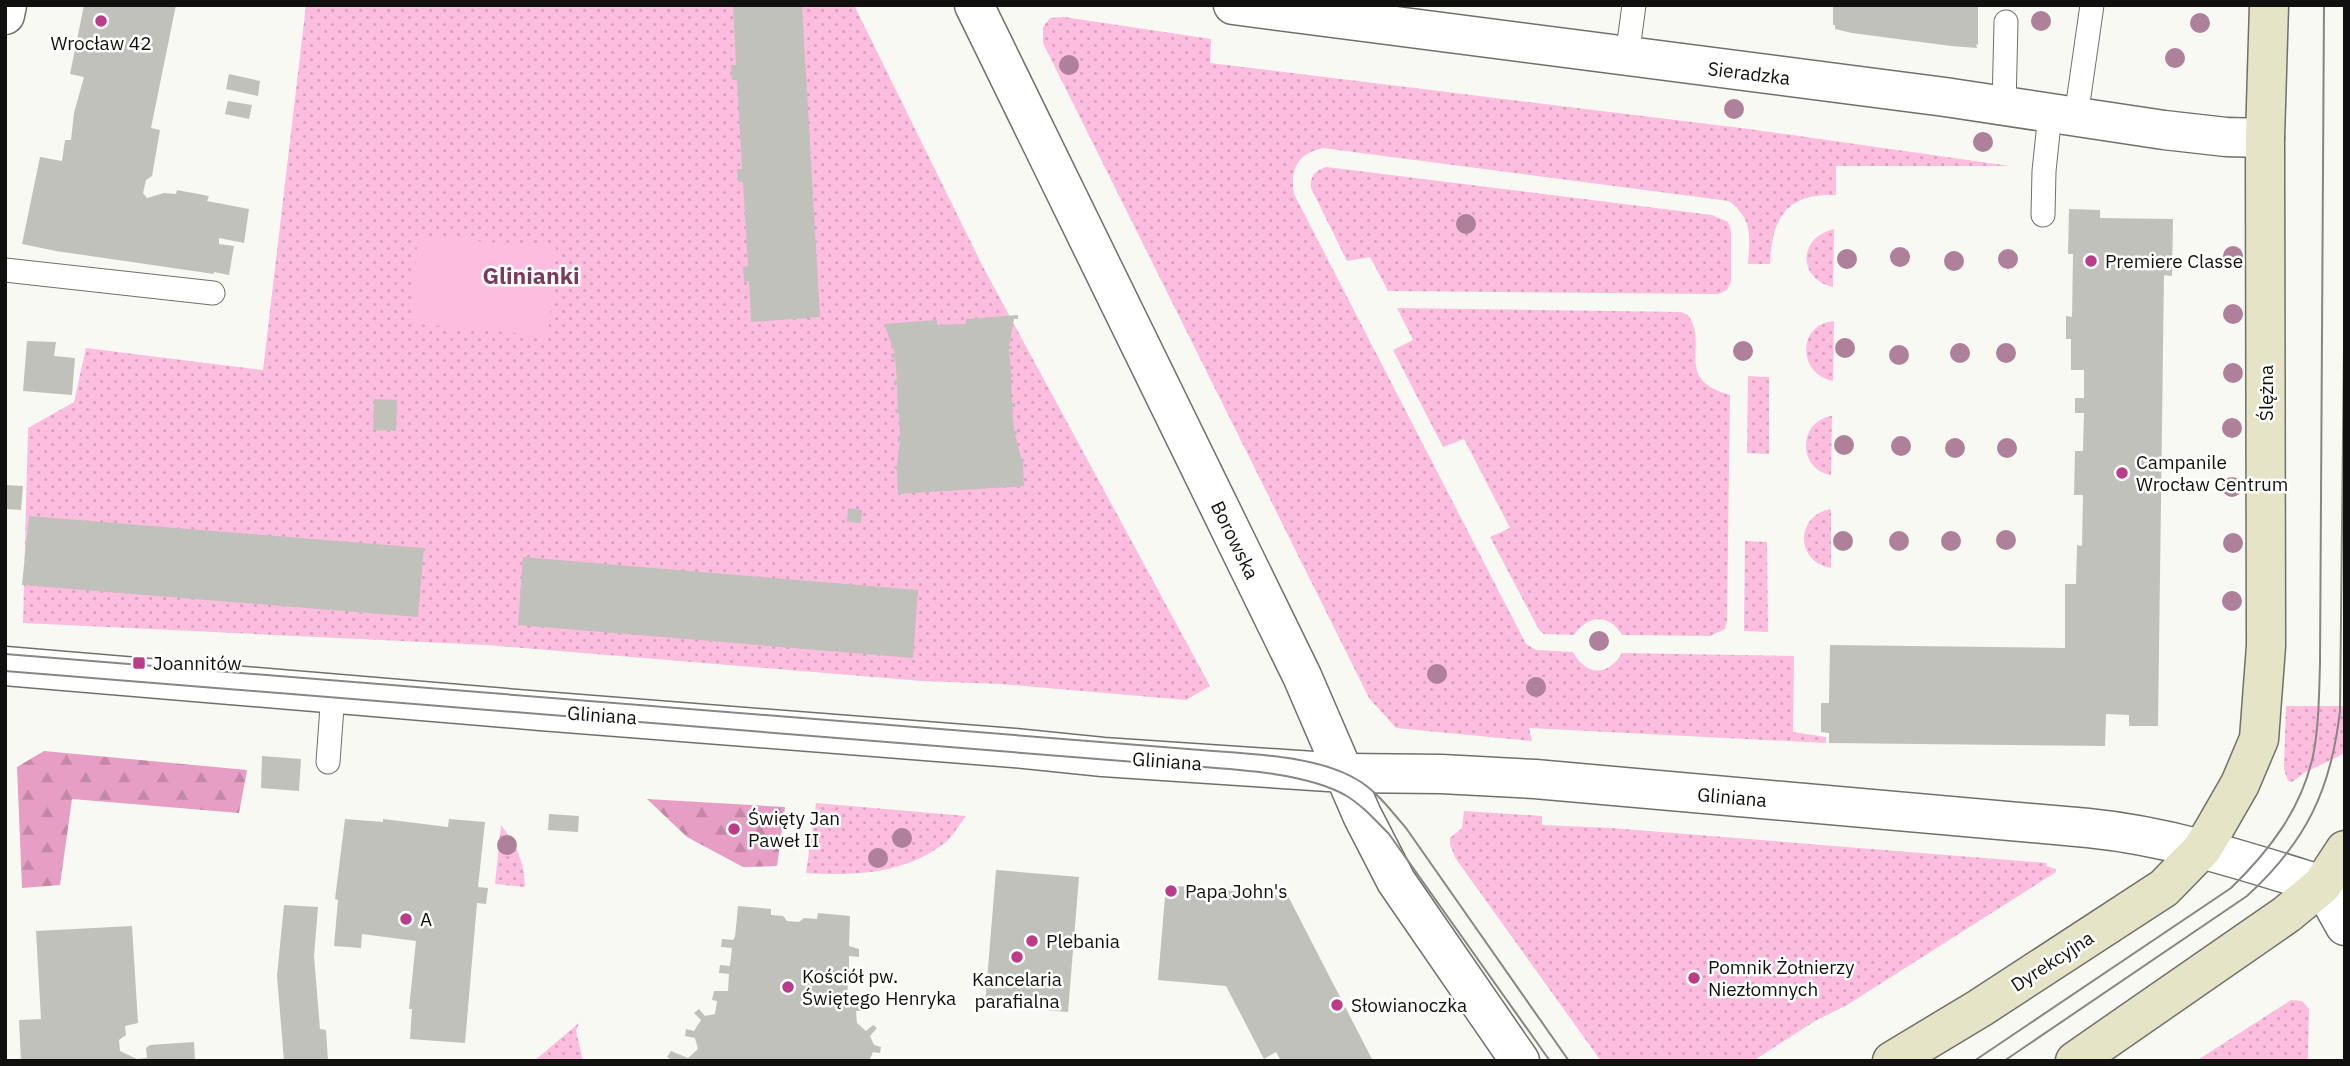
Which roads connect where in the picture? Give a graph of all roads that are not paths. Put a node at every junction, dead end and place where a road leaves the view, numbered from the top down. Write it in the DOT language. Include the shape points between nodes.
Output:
graph roads {
  1 [pos="7,5"];
  2 [pos="974,5"];
  3 [pos="1233,5"];
  4 [pos="1634,5"];
  5 [pos="2092,5"];
  6 [pos="2269,5"];
  7 [pos="5,15"];
  8 [pos="2006,23"];
  9 [pos="1627,57"];
  10 [pos="2004,106"];
  11 [pos="2063,116"];
  12 [pos="2265,138"];
  13 [pos="2043,215"];
  14 [pos="5,270"];
  15 [pos="213,293"];
  16 [pos="5,666"];
  17 [pos="333,694"];
  18 [pos="328,762"];
  19 [pos="1344,773"];
  20 [pos="2202,849"];
  21 [pos="2345,850"];
  22 [pos="2322,885"];
  23 [pos="2345,926"];
  24 [pos="1520,1061"];
  25 [pos="1892,1061"];
  26 [pos="2076,1061"];
  1 -- 7 [label="street"];
  2 -- 19 [label="street, Borowska" via="1303,676"];
  3 -- 9 [label="street, Sieradzka"];
  4 -- 9 [label="lane"];
  5 -- 11 [label="lane"];
  6 -- 12 [label="main road, Ślężna"];
  8 -- 10 [label="lane"];
  9 -- 10 [label="street, Sieradzka"];
  10 -- 11 [label="street, Sieradzka"];
  11 -- 12 [label="street, Sieradzka" via="2164,131"];
  11 -- 13 [label="lane" via="2044,171"];
  12 -- 20 [label="main road, Ślężna" via="2266,646 2259,739 2240,784"];
  14 -- 15 [label="lane"];
  16 -- 17 [label="street, Gliniana"];
  17 -- 18 [label="lane"];
  17 -- 19 [label="street, Gliniana"];
  19 -- 20 [label="street, Gliniana" via="1535,779 1862,807 2102,829"];
  19 -- 24 [label="street, Borowska" via="1396,881"];
  20 -- 22 [label="street, Gliniana"];
  20 -- 25 [label="main road, Dyrekcyjna" via="2164,888"];
  21 -- 22 [label="main road"];
  22 -- 23 [label="street"];
  22 -- 26 [label="main road" via="2256,938"];
}
